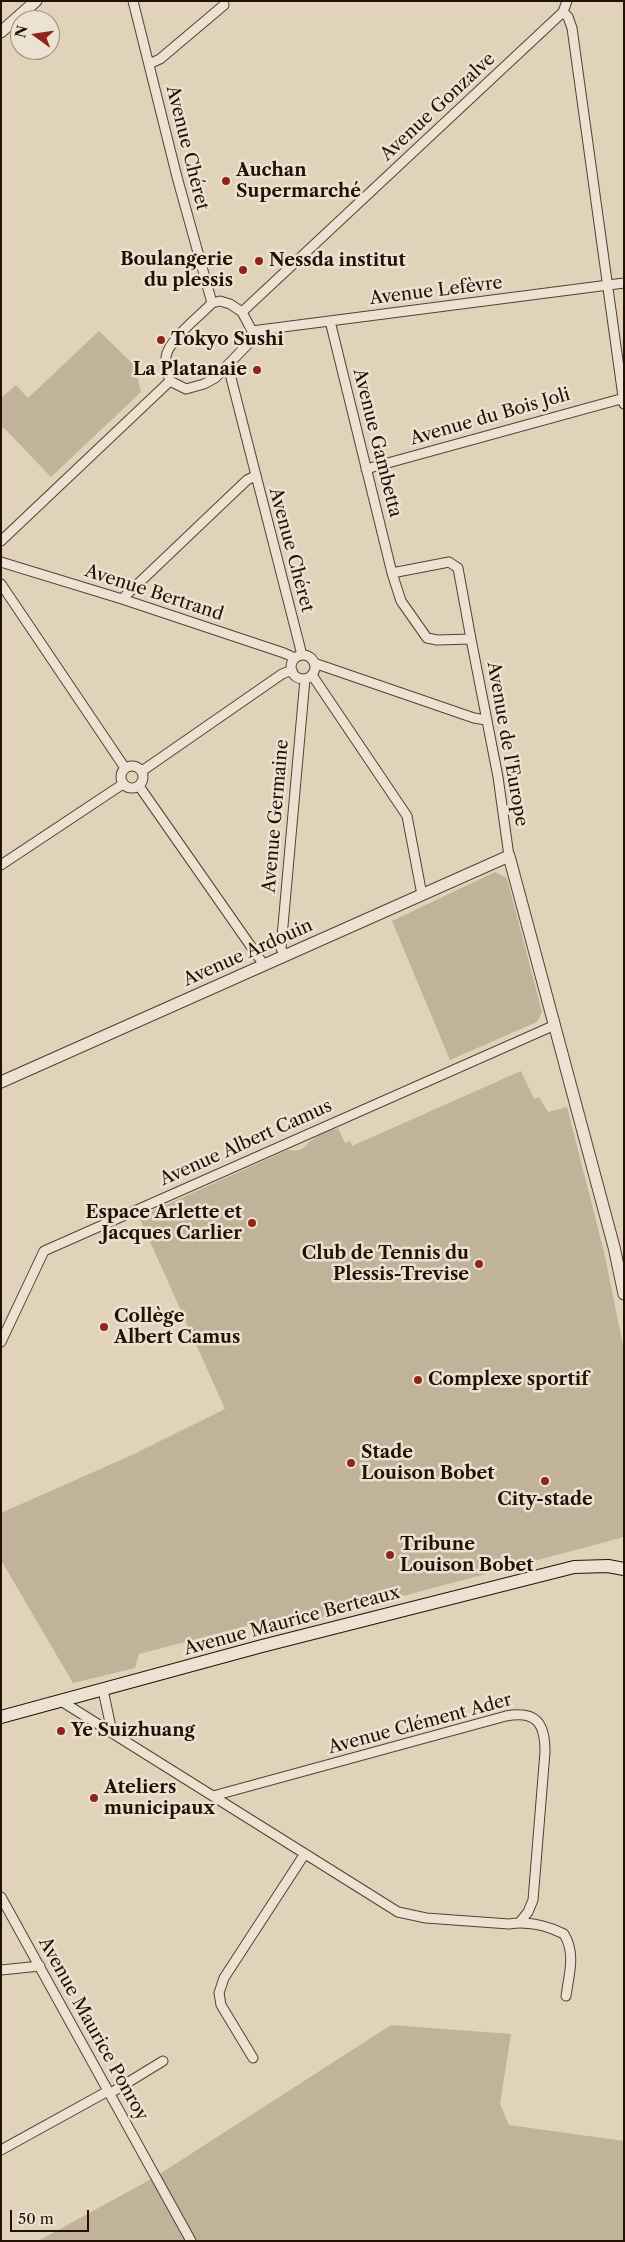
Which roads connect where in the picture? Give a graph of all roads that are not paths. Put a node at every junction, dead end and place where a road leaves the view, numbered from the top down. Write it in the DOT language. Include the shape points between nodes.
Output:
graph roads {
  1 [pos="36,1"];
  2 [pos="133,1"];
  3 [pos="224,5"];
  4 [pos="565,6"];
  5 [pos="1,32"];
  6 [pos="150,64"];
  7 [pos="624,283"];
  8 [pos="608,285"];
  9 [pos="212,303"];
  10 [pos="242,312"];
  11 [pos="330,321"];
  12 [pos="252,331"];
  13 [pos="228,366"];
  14 [pos="170,381"];
  15 [pos="623,400"];
  16 [pos="366,469"];
  17 [pos="255,476"];
  18 [pos="1,541"];
  19 [pos="1,562"];
  20 [pos="392,573"];
  21 [pos="1,584"];
  22 [pos="122,599"];
  23 [pos="471,639"];
  24 [pos="298,657"];
  25 [pos="314,663"];
  26 [pos="292,670"];
  27 [pos="308,677"];
  28 [pos="486,720"];
  29 [pos="125,768"];
  30 [pos="142,771"];
  31 [pos="123,784"];
  32 [pos="139,786"];
  33 [pos="509,856"];
  34 [pos="1,865"];
  35 [pos="422,895"];
  36 [pos="284,956"];
  37 [pos="264,965"];
  38 [pos="554,1025"];
  39 [pos="1,1082"];
  40 [pos="624,1294"];
  41 [pos="1,1342"];
  42 [pos="624,1569"];
  43 [pos="103,1690"];
  44 [pos="61,1701"];
  45 [pos="1,1717"];
  46 [pos="112,1732"];
  47 [pos="213,1796"];
  48 [pos="304,1855"];
  49 [pos="1,1897"];
  50 [pos="520,1922"];
  51 [pos="40,1966"];
  52 [pos="1,1970"];
  53 [pos="566,1996"];
  54 [pos="253,2058"];
  55 [pos="163,2061"];
  56 [pos="109,2092"];
  57 [pos="1,2150"];
  58 [pos="191,2241"];
  1 -- 5 [label="street"];
  2 -- 6 [label="street, Avenue Chéret"];
  3 -- 6 [label="street"];
  4 -- 8 [label="street" via="572,28"];
  4 -- 10 [label="street, Avenue Gonzalve"];
  6 -- 9 [label="street, Avenue Chéret"];
  7 -- 8 [label="street, Avenue Lefèvre"];
  8 -- 11 [label="street, Avenue Lefèvre"];
  8 -- 15 [label="street"];
  9 -- 10 [label="street" via="230,304"];
  9 -- 14 [label="street" via="172,342 165,367"];
  10 -- 12 [label="street"];
  11 -- 12 [label="street, Avenue Lefèvre"];
  11 -- 16 [label="street, Avenue Gambetta"];
  12 -- 13 [label="street" via="251,341"];
  13 -- 14 [label="street" via="210,381 186,389"];
  13 -- 17 [label="street, Avenue Chéret"];
  14 -- 18 [label="street"];
  15 -- 16 [label="street, Avenue du Bois Joli"];
  16 -- 20 [label="street, Avenue Gambetta"];
  17 -- 22 [label="street"];
  17 -- 24 [label="street, Avenue Chéret"];
  19 -- 22 [label="street, Avenue Bertrand"];
  20 -- 23 [label="street, Avenue Gambetta" via="401,601 427,638"];
  20 -- 23 [label="street, Avenue de l'Europe" via="449,562 458,568"];
  21 -- 29 [label="street"];
  22 -- 24 [label="street, Avenue Bertrand"];
  23 -- 28 [label="street, Avenue de l'Europe"];
  24 -- 25 [label="street" via="310,657"];
  24 -- 26 [label="street"];
  25 -- 27 [label="street"];
  25 -- 28 [label="street"];
  26 -- 27 [label="street" via="297,677"];
  26 -- 30 [label="street"];
  27 -- 35 [label="street" via="407,816"];
  27 -- 36 [label="street, Avenue Germaine" via="281,948"];
  28 -- 33 [label="street, Avenue de l'Europe"];
  29 -- 30 [label="street" via="137,767"];
  29 -- 31 [label="street" via="121,778"];
  30 -- 32 [label="street"];
  31 -- 32 [label="street" via="133,788"];
  31 -- 34 [label="street"];
  32 -- 37 [label="street"];
  33 -- 35 [label="street, Avenue Ardouin"];
  33 -- 38 [label="street"];
  35 -- 36 [label="street, Avenue Ardouin"];
  36 -- 37 [label="street, Avenue Ardouin"];
  37 -- 39 [label="street, Avenue Ardouin"];
  38 -- 40 [label="street"];
  38 -- 41 [label="street, Avenue Albert Camus" via="44,1251"];
  42 -- 43 [label="main road, Avenue Maurice Berteaux" via="574,1567"];
  43 -- 44 [label="main road, Avenue Maurice Berteaux"];
  43 -- 46 [label="street"];
  44 -- 45 [label="main road, Avenue Maurice Berteaux"];
  44 -- 46 [label="street"];
  46 -- 47 [label="street"];
  47 -- 48 [label="street"];
  47 -- 50 [label="street, Avenue Clément Ader" via="506,1716 524,1714 540,1723 545,1734 545,1752 533,1900"];
  48 -- 50 [label="street" via="388,1908 406,1915 509,1924"];
  48 -- 54 [label="street" via="224,1978 219,1993 222,2005"];
  49 -- 51 [label="street, Avenue Maurice Ponroy"];
  50 -- 53 [label="street" via="553,1928 564,1934 571,1945"];
  51 -- 52 [label="street"];
  51 -- 56 [label="street, Avenue Maurice Ponroy"];
  55 -- 56 [label="street"];
  56 -- 57 [label="street"];
  56 -- 58 [label="street, Avenue Maurice Ponroy"];
}
